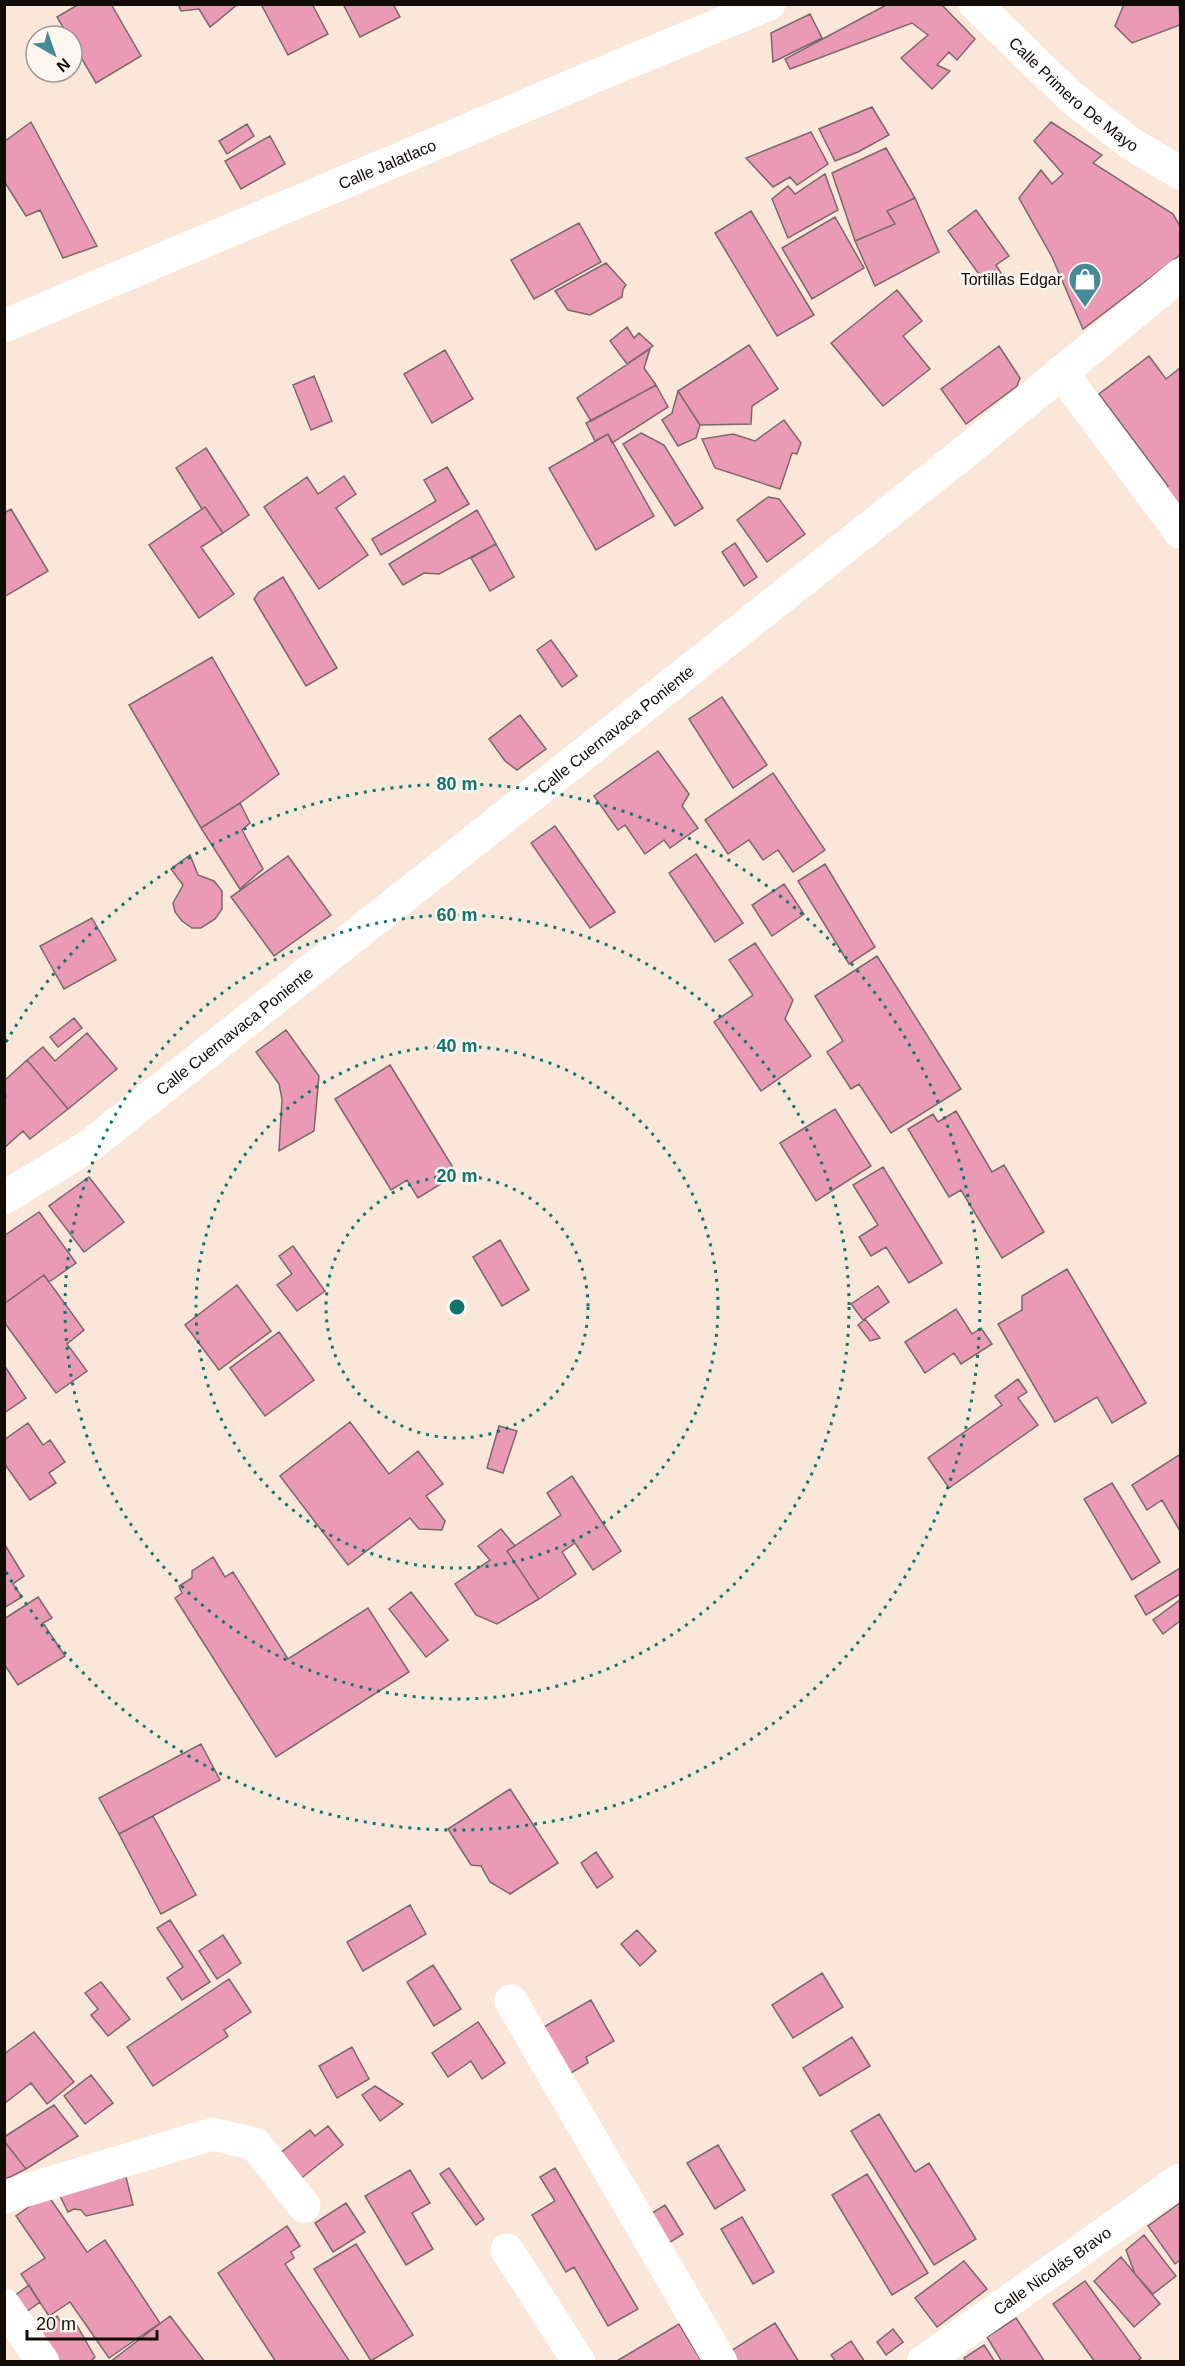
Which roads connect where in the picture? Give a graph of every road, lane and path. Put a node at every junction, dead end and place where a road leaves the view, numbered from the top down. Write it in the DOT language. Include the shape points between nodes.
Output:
graph roads {
  1 [pos="769,4"];
  2 [pos="975,4"];
  3 [pos="1180,173"];
  4 [pos="1180,275"];
  5 [pos="4,326"];
  6 [pos="1061,372"];
  7 [pos="1180,532"];
  8 [pos="4,1198"];
  9 [pos="511,2001"];
  10 [pos="1180,2180"];
  11 [pos="4,2197"];
  12 [pos="304,2206"];
  13 [pos="507,2250"];
  14 [pos="4,2305"];
  15 [pos="43,2361"];
  16 [pos="579,2361"];
  17 [pos="721,2361"];
  18 [pos="923,2361"];
  1 -- 5 [label="street, Calle Jalatlaco"];
  2 -- 3 [label="street, Calle Primero De Mayo" via="1071,97 1130,143"];
  4 -- 6 [label="street"];
  6 -- 7 [label="street"];
  6 -- 8 [label="street, Calle Cuernavaca Poniente" via="89,1146"];
  9 -- 17 [label="street"];
  10 -- 18 [label="street, Calle Nicolás Bravo"];
  11 -- 12 [label="street" via="212,2134 255,2144"];
  13 -- 16 [label="street"];
  14 -- 15 [label="street"];
}
